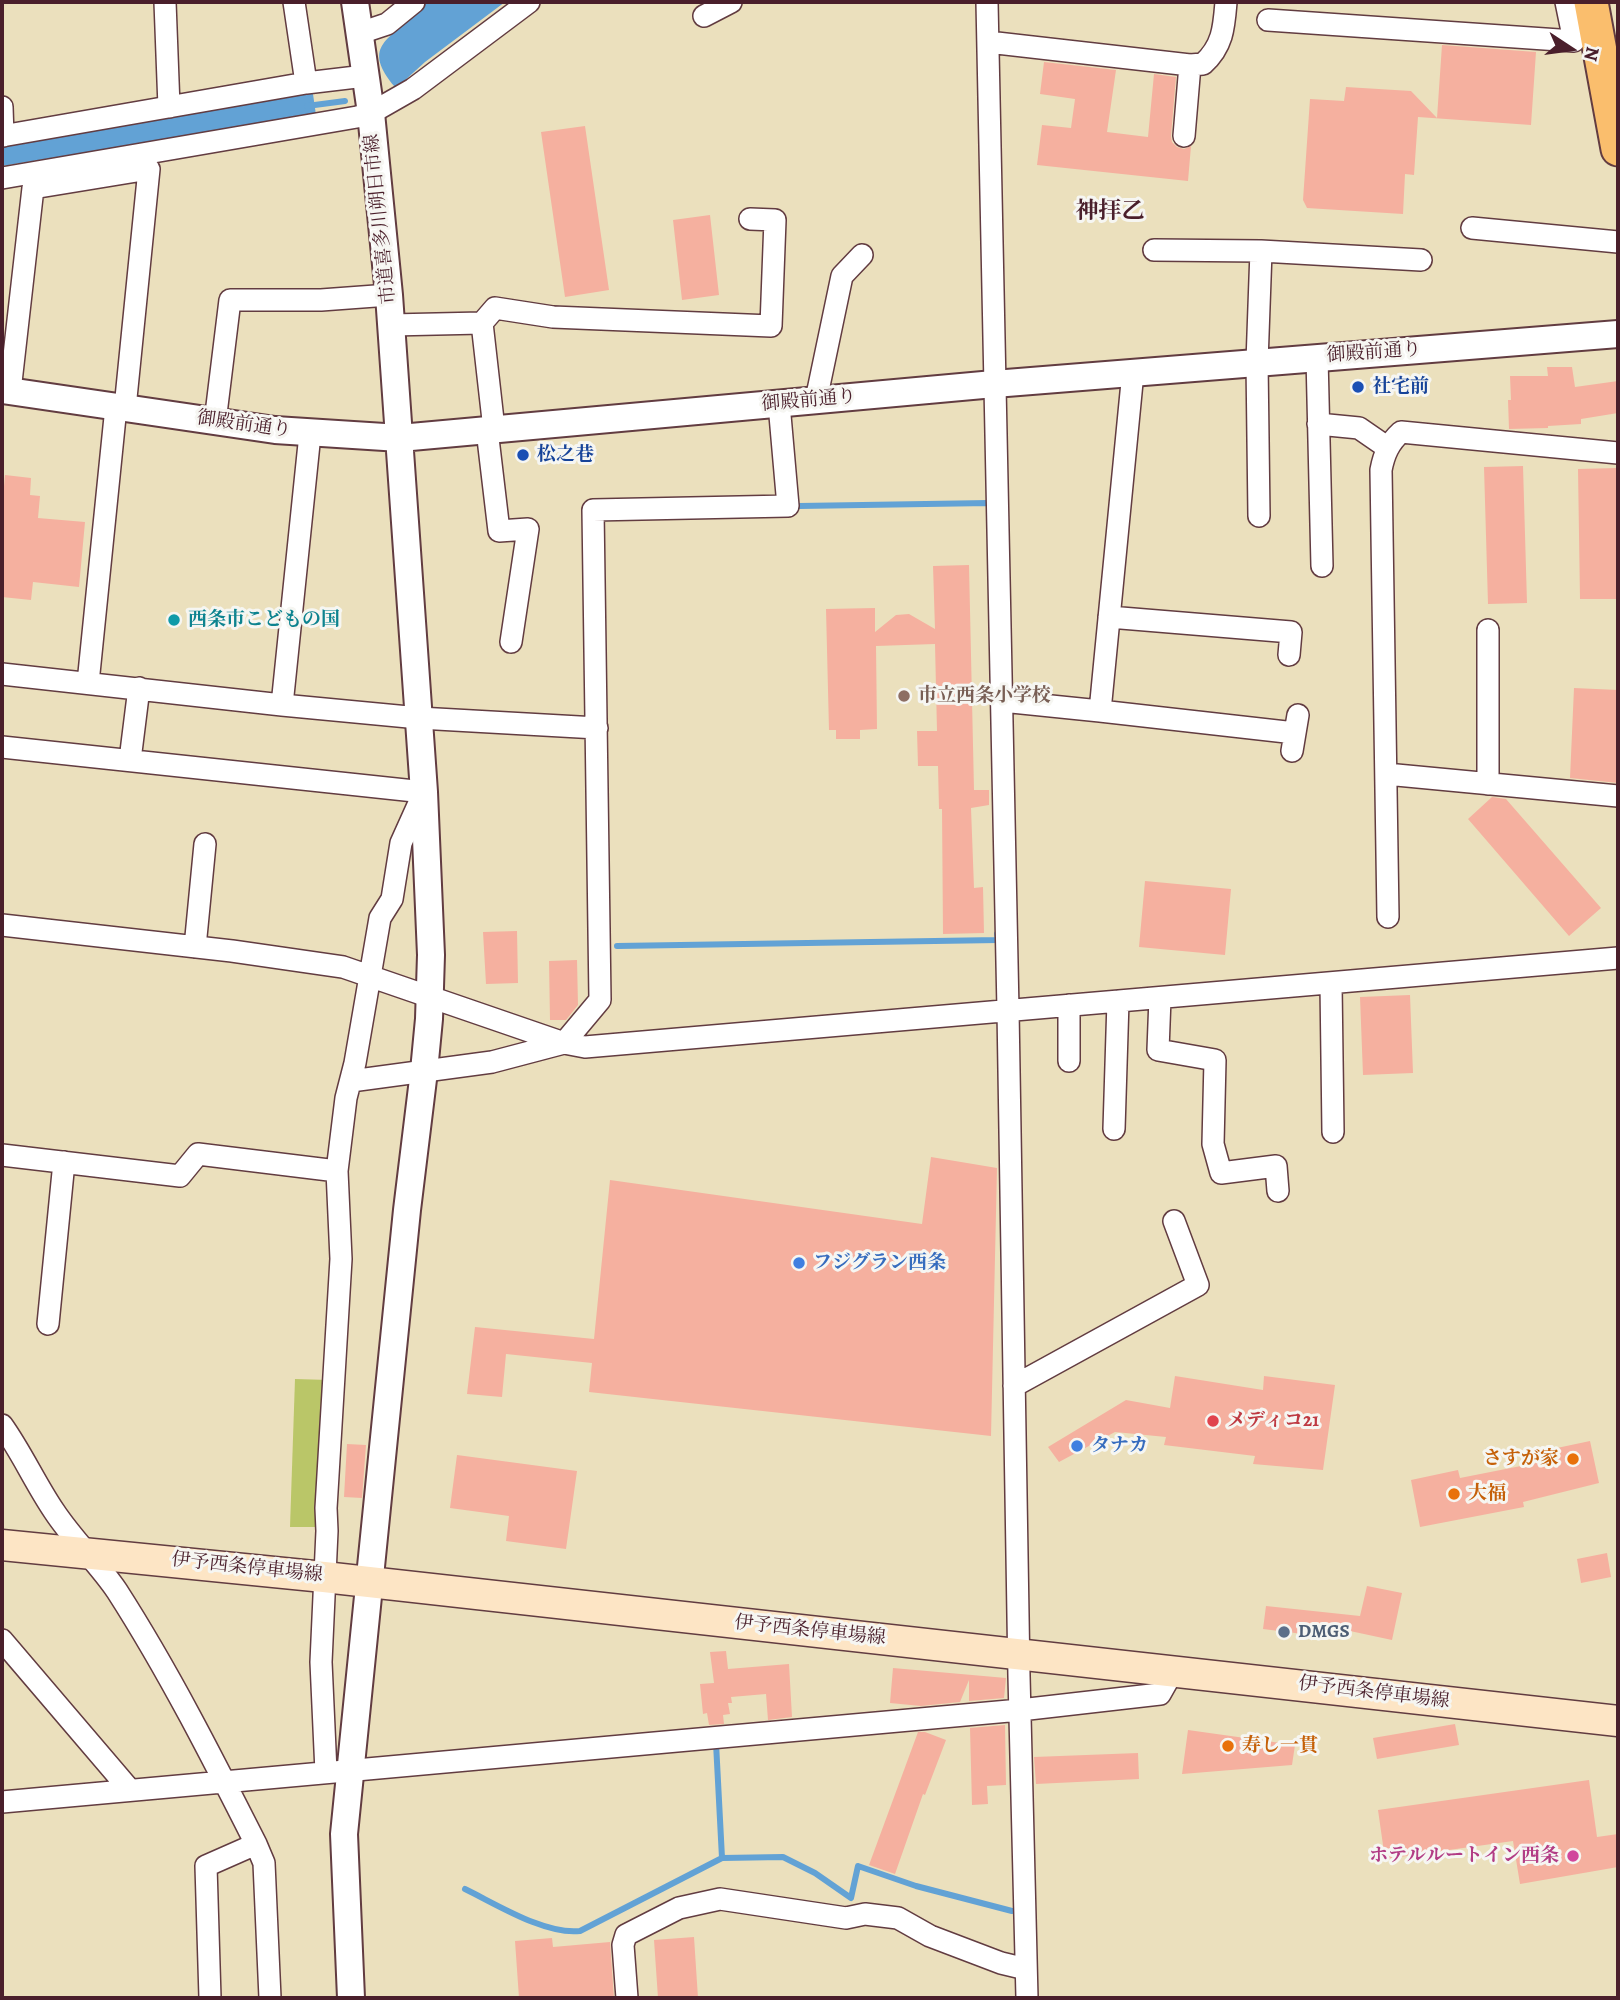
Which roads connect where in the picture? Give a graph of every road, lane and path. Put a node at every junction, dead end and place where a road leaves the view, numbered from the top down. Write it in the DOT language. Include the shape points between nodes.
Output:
graph roads {
  1 [pos="165,2"];
  2 [pos="294,2"];
  3 [pos="355,2"];
  4 [pos="414,2"];
  5 [pos="529,2"];
  6 [pos="730,2"];
  7 [pos="987,2"];
  8 [pos="1227,2"];
  9 [pos="1566,2"];
  10 [pos="1591,2"];
  11 [pos="704,16"];
  12 [pos="1268,20"];
  13 [pos="360,33"];
  14 [pos="988,42"];
  15 [pos="1191,65"];
  16 [pos="1612,74"];
  17 [pos="365,76"];
  18 [pos="306,82"];
  19 [pos="2,107"];
  20 [pos="169,107"];
  21 [pos="371,113"];
  22 [pos="2,136"];
  23 [pos="1184,136"];
  24 [pos="1618,149"];
  25 [pos="2,178"];
  26 [pos="750,219"];
  27 [pos="1472,228"];
  28 [pos="1618,242"];
  29 [pos="1154,250"];
  30 [pos="1261,251"];
  31 [pos="862,255"];
  32 [pos="1421,260"];
  33 [pos="389,295"];
  34 [pos="482,323"];
  35 [pos="391,325"];
  36 [pos="1618,334"];
  37 [pos="1317,357"];
  38 [pos="1257,362"];
  39 [pos="1133,372"];
  40 [pos="994,384"];
  41 [pos="6,391"];
  42 [pos="816,400"];
  43 [pos="779,404"];
  44 [pos="120,407"];
  45 [pos="215,422"];
  46 [pos="1318,424"];
  47 [pos="491,430"];
  48 [pos="310,434"];
  49 [pos="400,438"];
  50 [pos="1388,448"];
  51 [pos="1618,453"];
  52 [pos="1259,516"];
  53 [pos="1322,566"];
  54 [pos="1109,617"];
  55 [pos="1488,631"];
  56 [pos="511,642"];
  57 [pos="1289,655"];
  58 [pos="2,674"];
  59 [pos="88,683"];
  60 [pos="139,688"];
  61 [pos="1002,701"];
  62 [pos="282,705"];
  63 [pos="1100,710"];
  64 [pos="419,718"];
  65 [pos="597,728"];
  66 [pos="1295,733"];
  67 [pos="2,747"];
  68 [pos="130,760"];
  69 [pos="1386,774"];
  70 [pos="1488,784"];
  71 [pos="424,792"];
  72 [pos="1618,796"];
  73 [pos="205,844"];
  74 [pos="1388,917"];
  75 [pos="2,925"];
  76 [pos="195,947"];
  77 [pos="1618,958"];
  78 [pos="370,977"];
  79 [pos="1331,984"];
  80 [pos="430,998"];
  81 [pos="1160,998"];
  82 [pos="1118,1001"];
  83 [pos="1069,1005"];
  84 [pos="1008,1010"];
  85 [pos="564,1043"];
  86 [pos="1069,1061"];
  87 [pos="424,1071"];
  88 [pos="351,1081"];
  89 [pos="1114,1129"];
  90 [pos="1334,1132"];
  91 [pos="2,1154"];
  92 [pos="64,1162"];
  93 [pos="337,1171"];
  94 [pos="1278,1191"];
  95 [pos="1174,1221"];
  96 [pos="48,1324"];
  97 [pos="1014,1386"];
  98 [pos="2,1424"];
  99 [pos="2,1545"];
  100 [pos="85,1551"];
  101 [pos="324,1577"];
  102 [pos="370,1582"];
  103 [pos="2,1640"];
  104 [pos="1018,1653"];
  105 [pos="1173,1671"];
  106 [pos="1020,1710"];
  107 [pos="1618,1721"];
  108 [pos="338,1770"];
  109 [pos="224,1781"];
  110 [pos="130,1790"];
  111 [pos="2,1802"];
  112 [pos="256,1844"];
  113 [pos="1026,1969"];
  114 [pos="210,1998"];
  115 [pos="270,1998"];
  116 [pos="351,1998"];
  117 [pos="627,1998"];
  118 [pos="1027,1998"];
  1 -- 20 [label="street"];
  2 -- 18 [label="street"];
  3 -- 13 [label="street, 市道喜多川朔日市線"];
  4 -- 13 [label="street" via="387,24"];
  5 -- 21 [label="street" via="413,89"];
  6 -- 11 [label="street"];
  7 -- 14 [label="street"];
  8 -- 15 [label="street" via="1223,36 1214,54 1203,64"];
  9 -- 12 [label="street" via="1574,41"];
  10 -- 16 [label="main road"];
  13 -- 17 [label="street, 市道喜多川朔日市線"];
  14 -- 15 [label="street"];
  14 -- 40 [label="street"];
  15 -- 23 [label="street"];
  16 -- 24 [label="main road"];
  17 -- 18 [label="street"];
  17 -- 21 [label="street, 市道喜多川朔日市線"];
  18 -- 20 [label="street"];
  19 -- 22 [label="street"];
  20 -- 22 [label="street"];
  21 -- 25 [label="street"];
  21 -- 33 [label="street, 市道喜多川朔日市線"];
  26 -- 34 [label="street" via="775,220 771,326 553,317 495,308"];
  27 -- 28 [label="street"];
  29 -- 30 [label="street"];
  30 -- 32 [label="street"];
  30 -- 38 [label="street"];
  31 -- 42 [label="street" via="842,276"];
  33 -- 35 [label="street, 市道喜多川朔日市線"];
  33 -- 45 [label="street" via="230,300"];
  34 -- 35 [label="street"];
  34 -- 47 [label="street"];
  35 -- 49 [label="street, 市道喜多川朔日市線"];
  36 -- 37 [label="street, 御殿前通り"];
  37 -- 38 [label="street, 御殿前通り"];
  37 -- 46 [label="street"];
  38 -- 39 [label="street, 御殿前通り"];
  38 -- 52 [label="street"];
  39 -- 40 [label="street, 御殿前通り"];
  39 -- 54 [label="street"];
  40 -- 42 [label="street, 御殿前通り"];
  40 -- 61 [label="street"];
  41 -- 44 [label="street, 御殿前通り"];
  41 -- 44 [label="street" via="33,188 149,169"];
  42 -- 43 [label="street, 御殿前通り"];
  43 -- 47 [label="street, 御殿前通り"];
  43 -- 65 [label="street" via="788,506 593,510"];
  44 -- 45 [label="street, 御殿前通り"];
  44 -- 59 [label="street"];
  45 -- 48 [label="street, 御殿前通り"];
  46 -- 50 [label="street" via="1359,428"];
  46 -- 53 [label="street"];
  47 -- 49 [label="street, 御殿前通り"];
  47 -- 56 [label="street" via="499,531 528,529"];
  48 -- 49 [label="street, 御殿前通り"];
  48 -- 62 [label="street"];
  49 -- 64 [label="street, 市道喜多川朔日市線"];
  50 -- 51 [label="street" via="1401,432"];
  50 -- 69 [label="street" via="1381,470"];
  54 -- 57 [label="street" via="1291,632"];
  54 -- 63 [label="street"];
  55 -- 70 [label="street"];
  58 -- 59 [label="street"];
  59 -- 60 [label="street"];
  60 -- 62 [label="street"];
  60 -- 68 [label="street"];
  61 -- 63 [label="street"];
  61 -- 84 [label="street"];
  62 -- 64 [label="street"];
  63 -- 66 [label="street"];
  64 -- 65 [label="street"];
  64 -- 71 [label="street, 市道喜多川朔日市線"];
  65 -- 85 [label="street" via="600,1000"];
  67 -- 68 [label="street"];
  68 -- 71 [label="street"];
  69 -- 70 [label="street"];
  69 -- 74 [label="street"];
  70 -- 72 [label="street"];
  71 -- 78 [label="street" via="401,843 392,900 380,918"];
  71 -- 80 [label="street, 市道喜多川朔日市線"];
  73 -- 76 [label="street"];
  75 -- 76 [label="street"];
  76 -- 78 [label="street" via="343,967"];
  77 -- 79 [label="street"];
  78 -- 80 [label="street"];
  78 -- 88 [label="street"];
  79 -- 81 [label="street"];
  79 -- 90 [label="street"];
  80 -- 85 [label="street"];
  80 -- 87 [label="street, 市道喜多川朔日市線"];
  81 -- 82 [label="street"];
  81 -- 94 [label="street" via="1158,1050 1214,1060 1213,1144 1221,1172 1276,1166"];
  82 -- 83 [label="street"];
  82 -- 89 [label="street"];
  83 -- 84 [label="street"];
  83 -- 86 [label="street"];
  84 -- 85 [label="street" via="610,1047"];
  84 -- 97 [label="street"];
  85 -- 87 [label="street" via="492,1062"];
  87 -- 88 [label="street"];
  87 -- 102 [label="street, 市道喜多川朔日市線"];
  88 -- 93 [label="street"];
  91 -- 92 [label="street"];
  92 -- 93 [label="street" via="180,1176 198,1154"];
  92 -- 96 [label="street"];
  93 -- 101 [label="street" via="341,1259"];
  95 -- 97 [label="street" via="1198,1285"];
  97 -- 104 [label="street"];
  98 -- 100 [label="street" via="22,1453 33,1481"];
  99 -- 100 [label="main road, 伊予西条停車場線"];
  100 -- 101 [label="main road, 伊予西条停車場線"];
  100 -- 109 [label="street" via="117,1591"];
  101 -- 102 [label="main road, 伊予西条停車場線"];
  101 -- 108 [label="street" via="321,1662"];
  102 -- 104 [label="main road, 伊予西条停車場線"];
  102 -- 108 [label="street, 市道喜多川朔日市線"];
  103 -- 110 [label="street"];
  104 -- 105 [label="main road, 伊予西条停車場線"];
  104 -- 106 [label="street"];
  105 -- 106 [label="street" via="1160,1694"];
  105 -- 107 [label="main road, 伊予西条停車場線"];
  106 -- 108 [label="street"];
  106 -- 113 [label="street"];
  108 -- 109 [label="street"];
  108 -- 116 [label="street, 市道喜多川朔日市線"];
  109 -- 110 [label="street"];
  109 -- 112 [label="street"];
  110 -- 111 [label="street"];
  112 -- 114 [label="street" via="206,1866"];
  112 -- 115 [label="street" via="264,1863"];
  113 -- 117 [label="street" via="930,1936 898,1918 865,1914 846,1918 720,1899 679,1908 625,1935"];
  113 -- 118 [label="street"];
}
